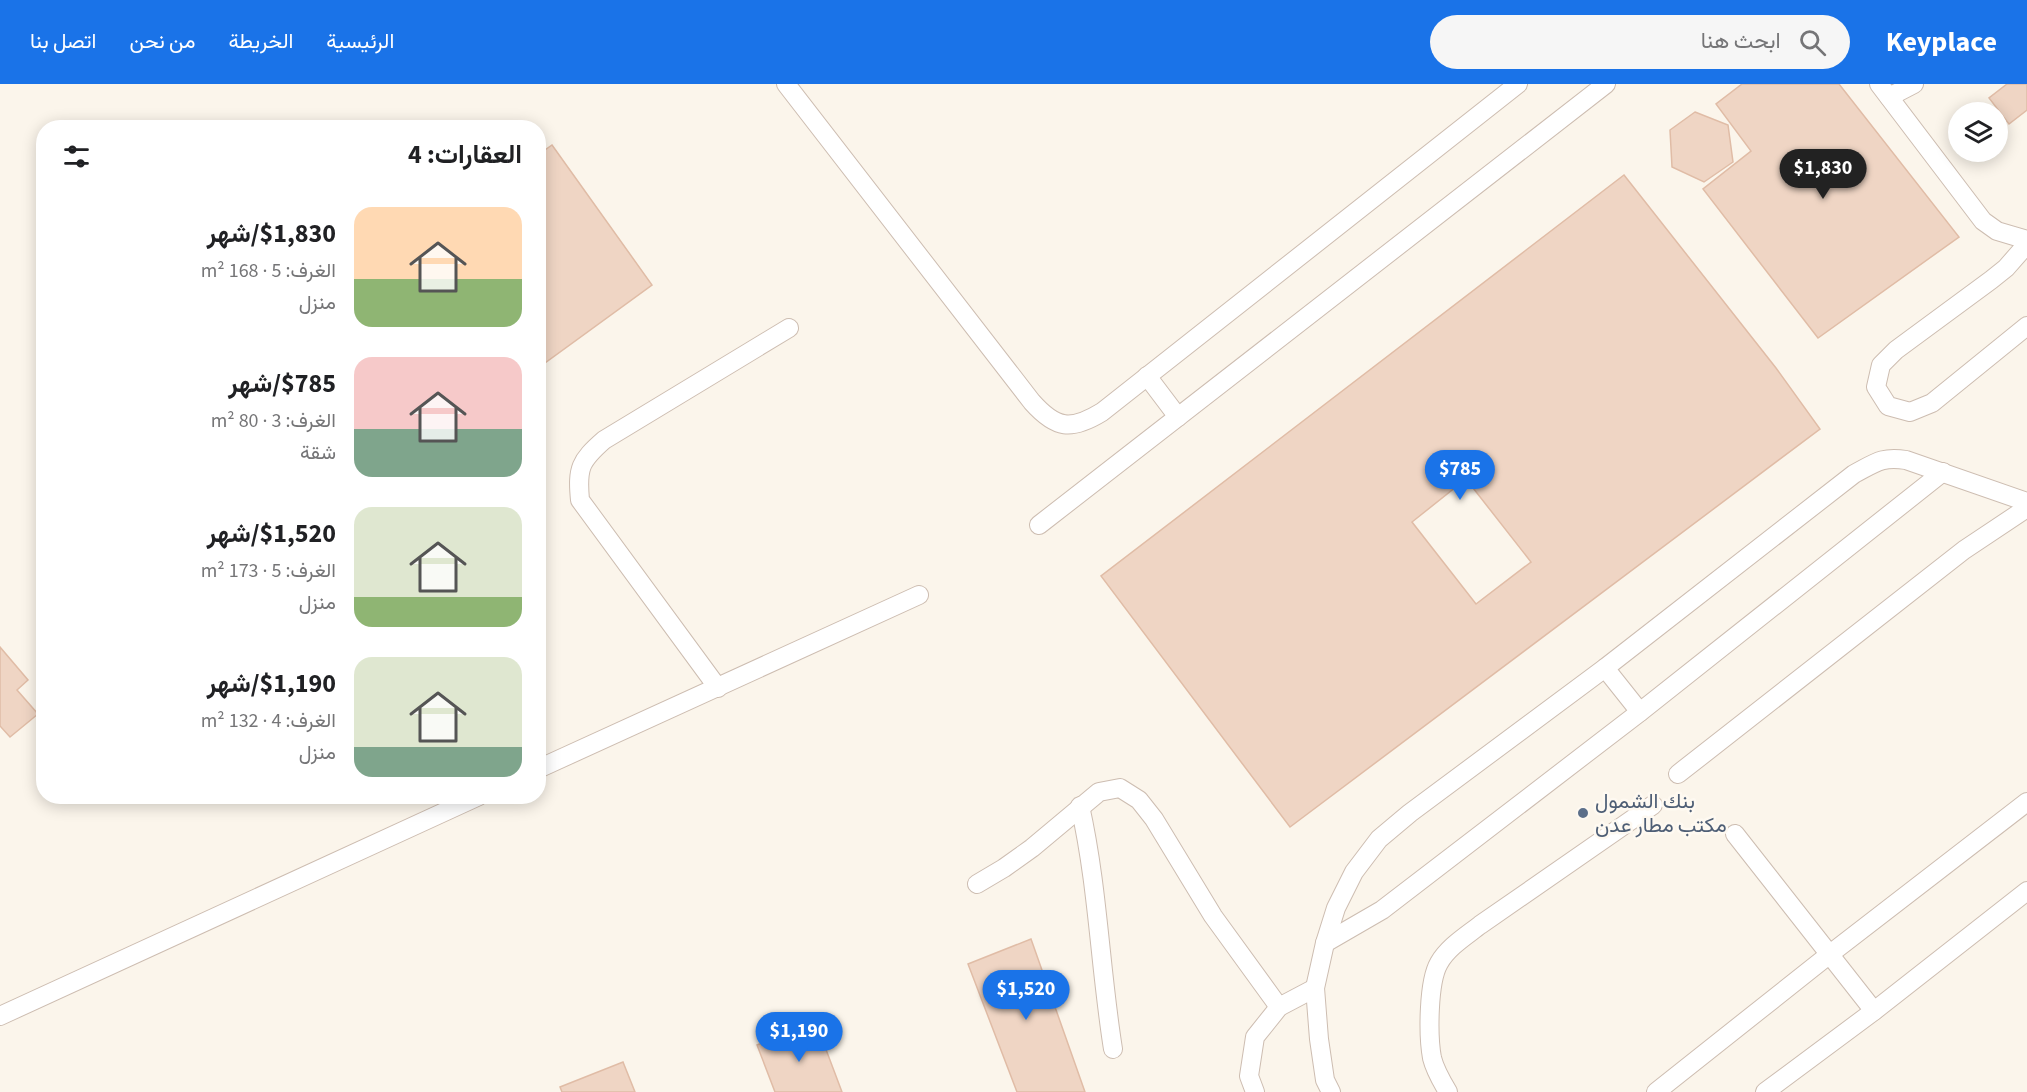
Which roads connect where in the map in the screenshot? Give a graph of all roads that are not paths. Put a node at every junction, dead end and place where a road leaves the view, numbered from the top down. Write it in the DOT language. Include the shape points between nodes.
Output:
graph roads {
  1 [pos="786,84"];
  2 [pos="1518,84"];
  3 [pos="1606,84"];
  4 [pos="1914,84"];
  5 [pos="1884,91"];
  6 [pos="2027,242"];
  7 [pos="2027,326"];
  8 [pos="789,328"];
  9 [pos="1147,376"];
  10 [pos="1178,417"];
  11 [pos="1943,472"];
  12 [pos="2027,502"];
  13 [pos="2027,508"];
  14 [pos="1039,525"];
  15 [pos="919,596"];
  16 [pos="1605,668"];
  17 [pos="717,688"];
  18 [pos="1640,712"];
  19 [pos="546,765"];
  20 [pos="1678,774"];
  21 [pos="2027,802"];
  22 [pos="462,804"];
  23 [pos="1653,805"];
  24 [pos="1080,806"];
  25 [pos="1735,834"];
  26 [pos="977,884"];
  27 [pos="2027,891"];
  28 [pos="1325,943"];
  29 [pos="1830,954"];
  30 [pos="1316,988"];
  31 [pos="1279,1007"];
  32 [pos="1874,1011"];
  33 [pos="0,1016"];
  34 [pos="1113,1049"];
  35 [pos="1256,1092"];
  36 [pos="1331,1092"];
  37 [pos="1448,1092"];
  38 [pos="1656,1092"];
  39 [pos="1765,1092"];
  1 -- 9 [label="lane" via="1045,417 1064,425 1084,423"];
  2 -- 9 [label="lane"];
  3 -- 10 [label="lane"];
  4 -- 5 [label="lane"];
  5 -- 6 [label="lane" via="1983,221"];
  6 -- 7 [label="lane" via="2006,268 1896,350 1881,365 1876,387 1888,406 1910,412 1932,403"];
  8 -- 17 [label="lane" via="604,440 586,456 578,477 580,500"];
  9 -- 10 [label="lane"];
  10 -- 14 [label="lane"];
  11 -- 12 [label="lane"];
  11 -- 16 [label="lane" via="1890,458 1854,474"];
  11 -- 18 [label="lane"];
  13 -- 20 [label="lane" via="1964,550"];
  15 -- 17 [label="lane"];
  16 -- 18 [label="lane"];
  16 -- 28 [label="lane" via="1379,839 1354,872 1336,908"];
  17 -- 19 [label="lane"];
  18 -- 28 [label="lane" via="1382,910"];
  21 -- 29 [label="lane"];
  22 -- 33 [label="lane"];
  23 -- 37 [label="lane" via="1480,925 1439,963 1430,1007 1432,1059"];
  24 -- 26 [label="lane" via="1023,855"];
  24 -- 31 [label="lane" via="1099,792 1120,788 1139,800 1213,916"];
  24 -- 34 [label="lane" via="1091,864"];
  25 -- 29 [label="lane"];
  27 -- 32 [label="lane"];
  28 -- 30 [label="lane"];
  29 -- 32 [label="lane"];
  29 -- 38 [label="lane"];
  30 -- 31 [label="lane"];
  30 -- 36 [label="lane" via="1319,1039 1325,1080"];
  31 -- 35 [label="lane" via="1255,1037 1249,1076"];
  32 -- 39 [label="lane"];
}
